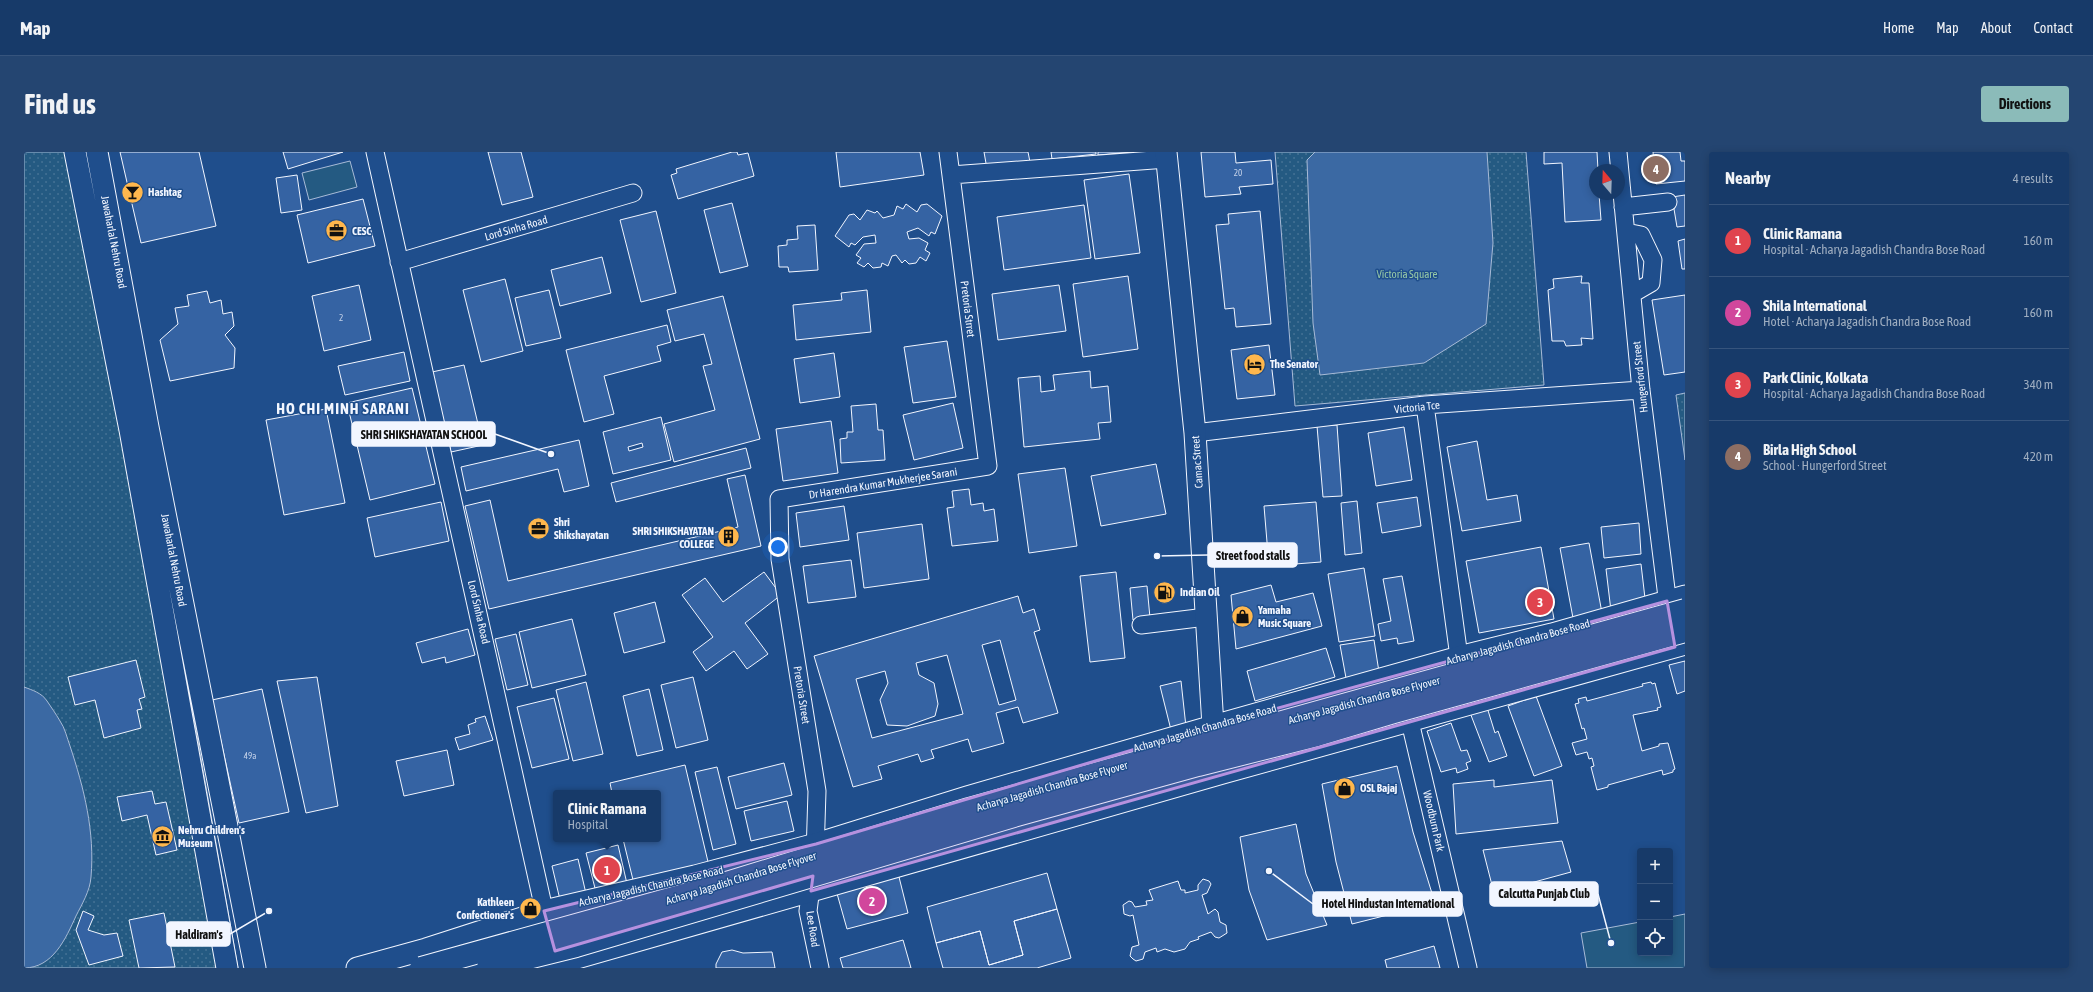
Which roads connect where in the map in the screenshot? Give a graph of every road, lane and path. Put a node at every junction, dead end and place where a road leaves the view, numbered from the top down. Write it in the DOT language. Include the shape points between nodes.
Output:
graph roads {
  1 [pos="75,152"];
  2 [pos="97,152"];
  3 [pos="375,152"];
  4 [pos="948,152"];
  5 [pos="1618,152"];
  6 [pos="1166,156"];
  7 [pos="951,175"];
  8 [pos="633,193"];
  9 [pos="1668,202"];
  10 [pos="1624,207"];
  11 [pos="1626,232"];
  12 [pos="399,262"];
  13 [pos="1632,294"];
  14 [pos="1641,390"];
  15 [pos="1425,405"];
  16 [pos="1195,433"];
  17 [pos="988,466"];
  18 [pos="779,499"];
  19 [pos="1679,602"];
  20 [pos="1206,617"];
  21 [pos="1141,625"];
  22 [pos="1682,641"];
  23 [pos="1458,657"];
  24 [pos="1399,674"];
  25 [pos="1410,721"];
  26 [pos="1213,726"];
  27 [pos="1222,773"];
  28 [pos="816,844"];
  29 [pos="811,890"];
  30 [pos="544,911"];
  31 [pos="550,966"];
  32 [pos="227,968"];
  33 [pos="255,968"];
  34 [pos="357,968"];
  35 [pos="421,968"];
  36 [pos="488,968"];
  37 [pos="820,968"];
  38 [pos="1468,968"];
  1 -- 32 [label="main road, Jawaharlal Nehru Road" via="130,430"];
  2 -- 33 [label="main road, Jawaharlal Nehru Road" via="148,427"];
  3 -- 12 [label="street, Lord Sinha Road"];
  4 -- 7 [label="street, Pretoria Strret"];
  5 -- 10 [label="street, Hungerford Street"];
  6 -- 7 [label="street"];
  6 -- 16 [label="main road, Camac Street"];
  7 -- 17 [label="street, Pretoria Strret"];
  8 -- 12 [label="street, Lord Sinha Road"];
  9 -- 10 [label="street"];
  10 -- 11 [label="street, Hungerford Street"];
  11 -- 13 [label="street, Hungerford Street"];
  11 -- 13 [label="street" via="1641,235 1653,260 1651,283"];
  12 -- 30 [label="street, Lord Sinha Road" via="446,461"];
  13 -- 14 [label="street, Hungerford Street"];
  14 -- 15 [label="street, Victoria Tce"];
  14 -- 19 [label="street, Hungerford Street"];
  15 -- 16 [label="street, Victoria Tce"];
  15 -- 23 [label="street"];
  16 -- 20 [label="main road, Camac Street"];
  17 -- 18 [label="street, Dr Harendra Kumar Mukherjee Sarani"];
  18 -- 28 [label="street, Pretoria Street" via="780,559 817,791"];
  19 -- 22 [label="street, Hungerford Street"];
  19 -- 23 [label="main road, Acharya Jagadish Chandra Bose Road"];
  19 -- 35 [label="highway, Acharya Jagadish Chandra Bose Flyover, bridge" via="976,807 720,885"];
  20 -- 21 [label="street"];
  20 -- 26 [label="main road, Camac Street"];
  22 -- 25 [label="main road"];
  22 -- 36 [label="highway, Acharya Jagadish Chandra Bose Flyover, bridge" via="1198,765 1017,815 576,946"];
  23 -- 24 [label="main road, Acharya Jagadish Chandra Bose Road"];
  24 -- 25 [label="street, Woodburn Park"];
  24 -- 26 [label="main road, Acharya Jagadish Chandra Bose Road"];
  25 -- 27 [label="main road"];
  25 -- 38 [label="street, Woodburn Park"];
  26 -- 27 [label="main road, Camac Street"];
  26 -- 28 [label="main road, Acharya Jagadish Chandra Bose Road" via="967,797"];
  27 -- 29 [label="main road"];
  28 -- 29 [label="street, Pretoria Street"];
  28 -- 30 [label="main road, Acharya Jagadish Chandra Bose Road"];
  29 -- 31 [label="main road"];
  29 -- 37 [label="street, Lee Road" via="808,911"];
  30 -- 31 [label="street, Lord Sinha Road"];
  30 -- 34 [label="main road, Acharya Jagadish Chandra Bose Road"];
}
